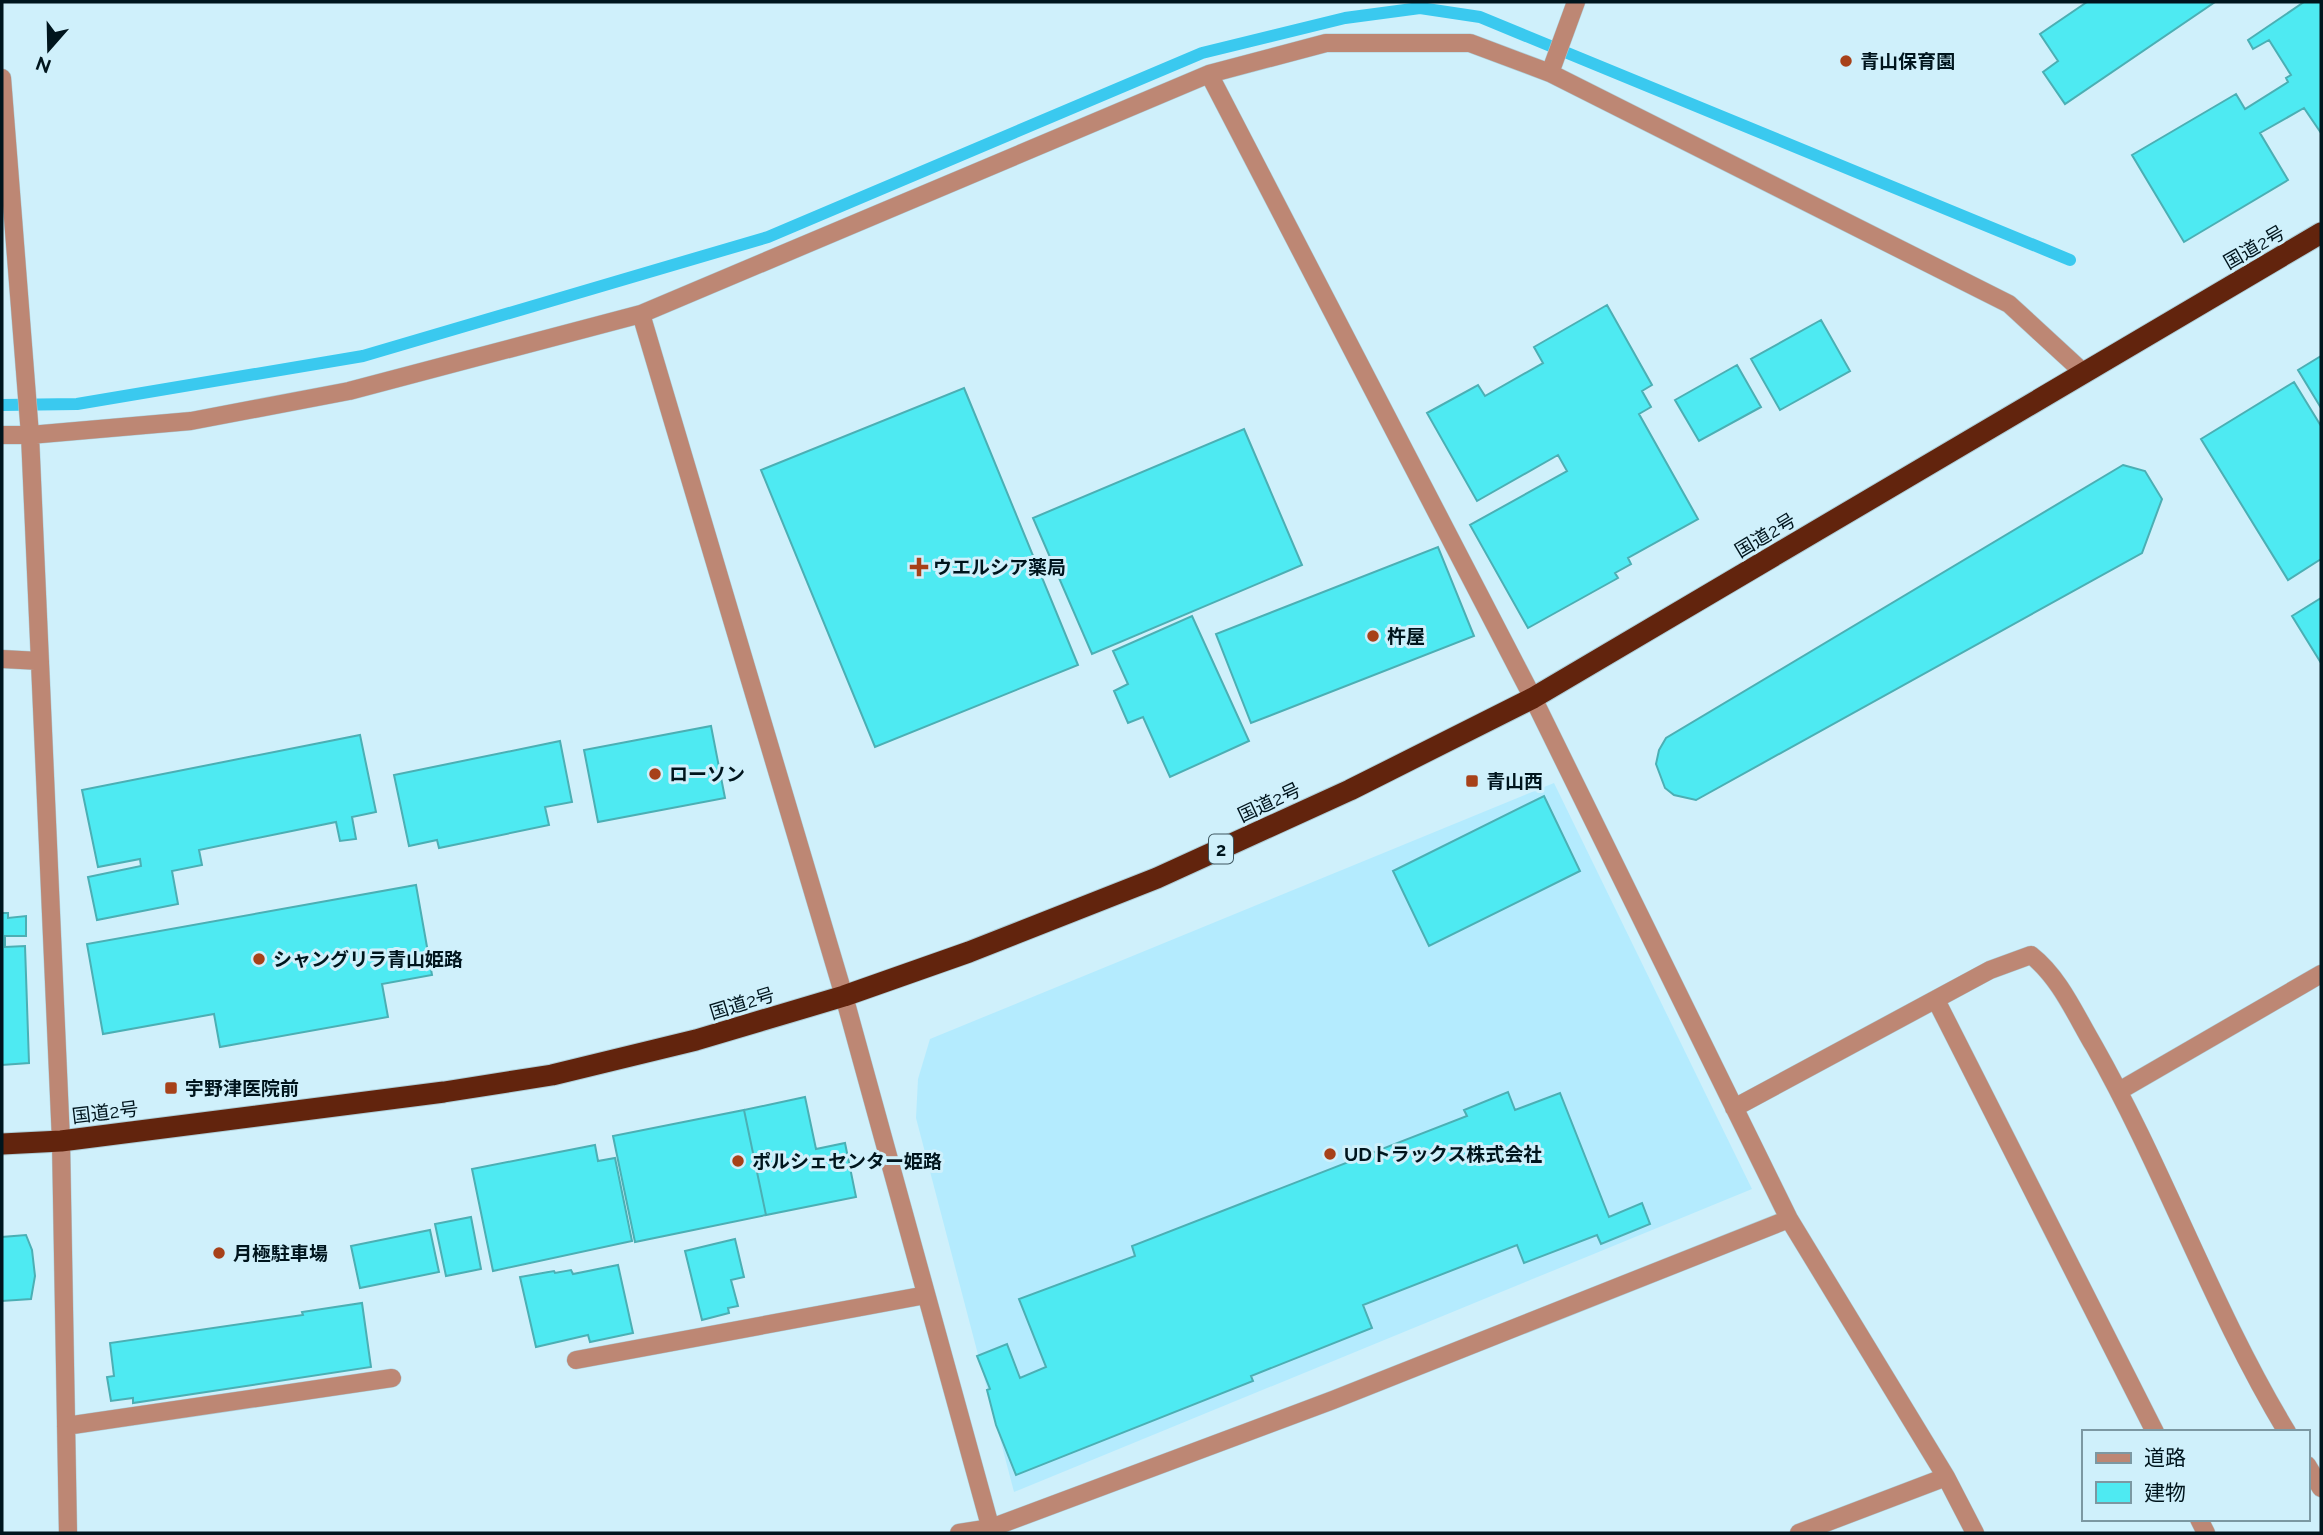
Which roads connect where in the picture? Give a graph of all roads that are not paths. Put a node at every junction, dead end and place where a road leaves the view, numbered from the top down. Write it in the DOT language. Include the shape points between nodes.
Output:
graph roads {
  1 [pos="1576,2"];
  2 [pos="1550,73"];
  3 [pos="1209,74"];
  4 [pos="2,78"];
  5 [pos="2321,233"];
  6 [pos="641,314"];
  7 [pos="2084,373"];
  8 [pos="2,435"];
  9 [pos="30,435"];
  10 [pos="2,659"];
  11 [pos="40,661"];
  12 [pos="1533,698"];
  13 [pos="2321,974"];
  14 [pos="844,996"];
  15 [pos="1936,1000"];
  16 [pos="2119,1091"];
  17 [pos="1734,1108"];
  18 [pos="61,1141"];
  19 [pos="2,1144"];
  20 [pos="1789,1219"];
  21 [pos="926,1295"];
  22 [pos="576,1360"];
  23 [pos="391,1378"];
  24 [pos="66,1426"];
  25 [pos="2154,1430"];
  26 [pos="2286,1430"];
  27 [pos="2309,1468"];
  28 [pos="1946,1476"];
  29 [pos="2321,1488"];
  30 [pos="992,1530"];
  31 [pos="68,1533"];
  32 [pos="959,1533"];
  33 [pos="1798,1533"];
  34 [pos="1975,1533"];
  1 -- 2 [label="street"];
  2 -- 3 [label="street" via="1470,43 1326,43"];
  2 -- 7 [label="street" via="2010,304"];
  3 -- 6 [label="street"];
  3 -- 12 [label="street"];
  4 -- 9 [label="street"];
  5 -- 7 [label="highway, 国道2号 / 2"];
  6 -- 9 [label="street" via="348,391 191,421"];
  6 -- 14 [label="street"];
  7 -- 12 [label="highway, 国道2号 / 2"];
  8 -- 9 [label="street"];
  9 -- 11 [label="street"];
  10 -- 11 [label="street"];
  11 -- 18 [label="street"];
  12 -- 14 [label="highway, 国道2号 / 2" via="1350,790 1157,878"];
  12 -- 17 [label="street"];
  13 -- 16 [label="street"];
  14 -- 18 [label="highway, 国道2号 / 2" via="696,1040 552,1075"];
  14 -- 21 [label="street"];
  15 -- 16 [label="street" via="1990,970 2031,955 2050,970"];
  15 -- 17 [label="street"];
  15 -- 25 [label="street"];
  16 -- 26 [label="street" via="2247,1366"];
  17 -- 20 [label="street"];
  18 -- 19 [label="highway, 国道2号 / 2"];
  18 -- 24 [label="street"];
  20 -- 28 [label="street"];
  20 -- 30 [label="street"];
  21 -- 22 [label="street"];
  21 -- 30 [label="street"];
  23 -- 24 [label="street"];
  24 -- 31 [label="street"];
  27 -- 29 [label="street"];
  28 -- 33 [label="street"];
  28 -- 34 [label="street"];
  30 -- 32 [label="street"];
}
